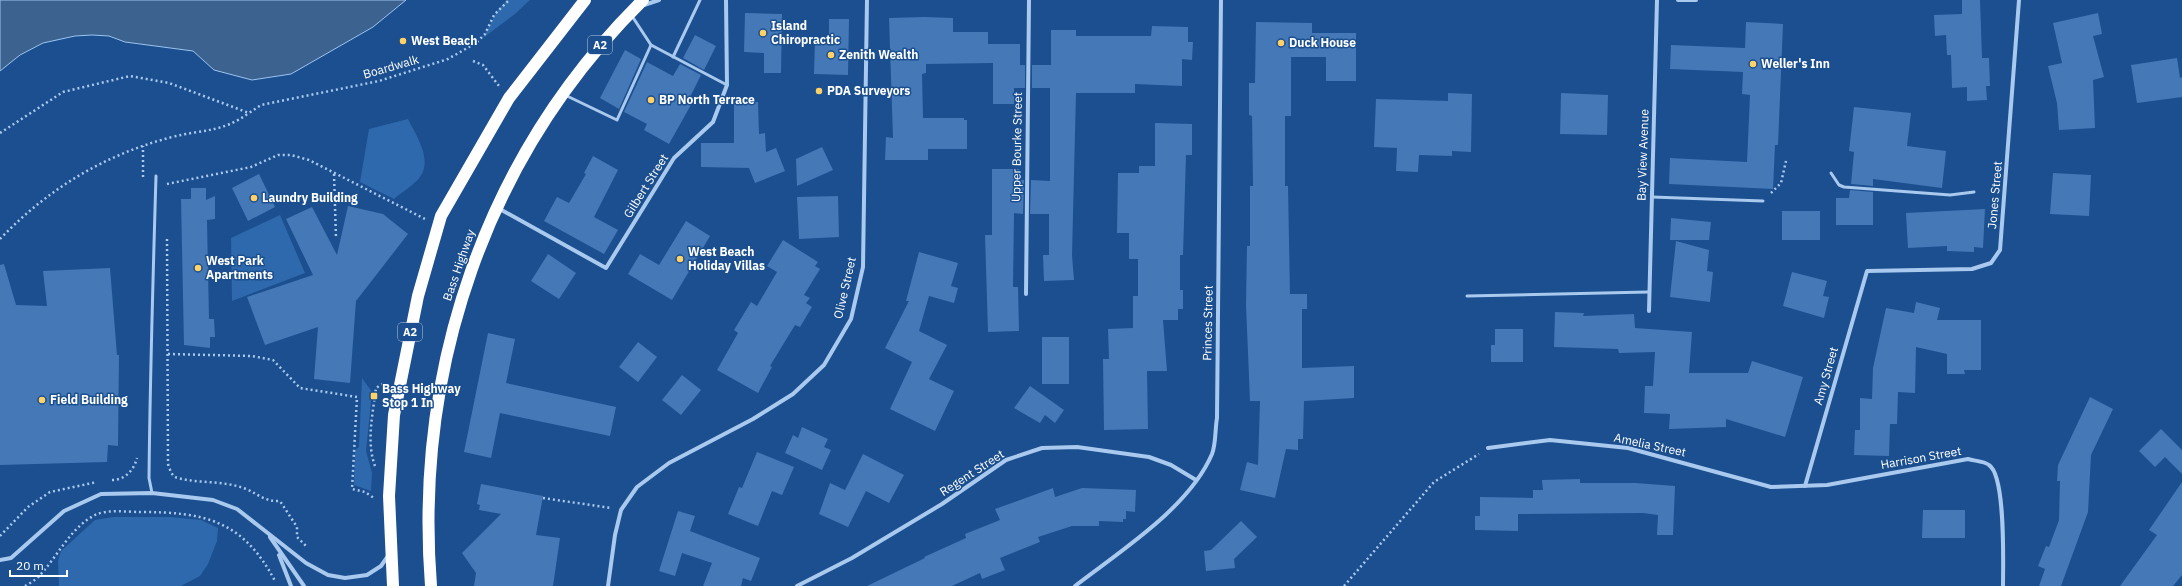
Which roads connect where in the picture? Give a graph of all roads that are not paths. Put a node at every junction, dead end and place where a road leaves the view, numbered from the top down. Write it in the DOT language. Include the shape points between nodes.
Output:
graph roads {
  1 [pos="585,0"];
  2 [pos="642,0"];
  3 [pos="659,0"];
  4 [pos="700,0"];
  5 [pos="726,0"];
  6 [pos="867,0"];
  7 [pos="1029,0"];
  8 [pos="1221,0"];
  9 [pos="1657,0"];
  10 [pos="1678,0"];
  11 [pos="1696,0"];
  12 [pos="2019,0"];
  13 [pos="630,12"];
  14 [pos="651,45"];
  15 [pos="673,57"];
  16 [pos="727,85"];
  17 [pos="561,93"];
  18 [pos="1831,173"];
  19 [pos="156,176"];
  20 [pos="1974,192"];
  21 [pos="1652,197"];
  22 [pos="1763,201"];
  23 [pos="496,206"];
  24 [pos="1867,271"];
  25 [pos="1648,292"];
  26 [pos="1026,294"];
  27 [pos="1467,296"];
  28 [pos="1649,311"];
  29 [pos="1488,448"];
  30 [pos="1196,480"];
  31 [pos="1805,486"];
  32 [pos="152,493"];
  33 [pos="267,533"];
  34 [pos="276,547"];
  35 [pos="391,550"];
  36 [pos="0,560"];
  37 [pos="291,586"];
  38 [pos="304,586"];
  39 [pos="393,586"];
  40 [pos="430,586"];
  41 [pos="608,586"];
  42 [pos="797,586"];
  43 [pos="1075,586"];
  44 [pos="2003,586"];
  1 -- 35 [label="highway, A2" via="509,98 442,216 418,296 394,415 389,496"];
  2 -- 13 [label="highway, Bass Highway / A2"];
  3 -- 13 [label="street"];
  4 -- 15 [label="lane"];
  5 -- 16 [label="street, Gilbert Street"];
  6 -- 41 [label="street, Olive Street" via="863,266 851,319 824,365 793,394 753,419 669,463 637,487 622,510 615,535"];
  7 -- 26 [label="street, Upper Bourke Street"];
  8 -- 30 [label="street, Princes Street" via="1217,418 1212,453"];
  9 -- 21 [label="street, Bay View Avenue"];
  10 -- 11 [label="street"];
  12 -- 24 [label="street, Jones Street" via="2000,250 1991,263 1972,269"];
  13 -- 14 [label="lane"];
  13 -- 17 [label="highway, Bass Highway / A2"];
  14 -- 15 [label="lane"];
  14 -- 17 [label="lane" via="617,120"];
  15 -- 16 [label="lane"];
  16 -- 23 [label="street, Gilbert Street" via="713,122 674,158 606,268"];
  17 -- 23 [label="highway, Bass Highway / A2" via="529,143"];
  18 -- 20 [label="lane" via="1839,185 1844,187 1950,195"];
  19 -- 32 [label="lane" via="150,368 149,478"];
  21 -- 22 [label="lane"];
  21 -- 25 [label="street, Bay View Avenue"];
  23 -- 40 [label="highway, Bass Highway / A2" via="466,283 439,391 429,473 427,540"];
  24 -- 31 [label="street, Amy Street"];
  25 -- 27 [label="lane"];
  25 -- 28 [label="street, Bay View Avenue"];
  29 -- 31 [label="street, Amelia Street" via="1550,440 1628,448 1770,488"];
  30 -- 42 [label="street, Regent Street" via="1171,465 1149,457 1077,447 1042,448 1006,460 942,504 852,558"];
  30 -- 43 [label="street, Princes Street" via="1168,514"];
  31 -- 44 [label="street, Harrison Street" via="1827,485 1968,459 1989,465 1996,474 2001,496"];
  32 -- 33 [label="street" via="199,497 226,504 247,515"];
  32 -- 36 [label="street" via="100,494 64,511 11,558"];
  33 -- 34 [label="street"];
  33 -- 35 [label="street" via="306,563 321,572 337,577 353,578 367,574 381,566"];
  34 -- 37 [label="street"];
  34 -- 38 [label="street"];
  35 -- 39 [label="highway, A2"];
}
